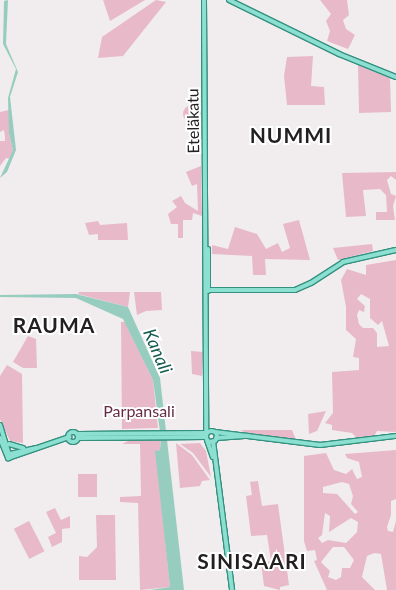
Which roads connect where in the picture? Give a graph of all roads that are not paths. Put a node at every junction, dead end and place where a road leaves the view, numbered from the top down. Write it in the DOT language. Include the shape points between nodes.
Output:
graph roads {
  1 [pos="204,0"];
  2 [pos="229,0"];
  3 [pos="396,77"];
  4 [pos="396,250"];
  5 [pos="207,290"];
  6 [pos="208,415"];
  7 [pos="0,425"];
  8 [pos="213,431"];
  9 [pos="78,436"];
  10 [pos="206,436"];
  11 [pos="396,436"];
  12 [pos="69,437"];
  13 [pos="258,437"];
  14 [pos="0,438"];
  15 [pos="215,439"];
  16 [pos="8,442"];
  17 [pos="38,448"];
  18 [pos="28,449"];
  19 [pos="9,456"];
  20 [pos="215,461"];
  21 [pos="232,590"];
  1 -- 5 [label="main road, Eteläkatu"];
  2 -- 3 [label="main road" via="339,54"];
  4 -- 5 [label="main road" via="343,262 294,290"];
  5 -- 6 [label="main road, Eteläkatu"];
  6 -- 8 [label="main road"];
  6 -- 10 [label="main road"];
  7 -- 16 [label="main road"];
  8 -- 10 [label="main road"];
  8 -- 13 [label="main road"];
  8 -- 15 [label="main road"];
  9 -- 10 [label="main road"];
  9 -- 12 [label="main road" via="72,432"];
  9 -- 12 [label="main road" via="73,442"];
  10 -- 15 [label="main road"];
  10 -- 20 [label="main road"];
  11 -- 13 [label="main road" via="342,445 300,444"];
  12 -- 17 [label="main road"];
  13 -- 15 [label="main road"];
  14 -- 19 [label="main road"];
  15 -- 20 [label="main road"];
  16 -- 18 [label="main road" via="14,447"];
  16 -- 19 [label="main road"];
  17 -- 18 [label="main road"];
  17 -- 19 [label="main road"];
  18 -- 19 [label="main road"];
  20 -- 21 [label="main road"];
}
